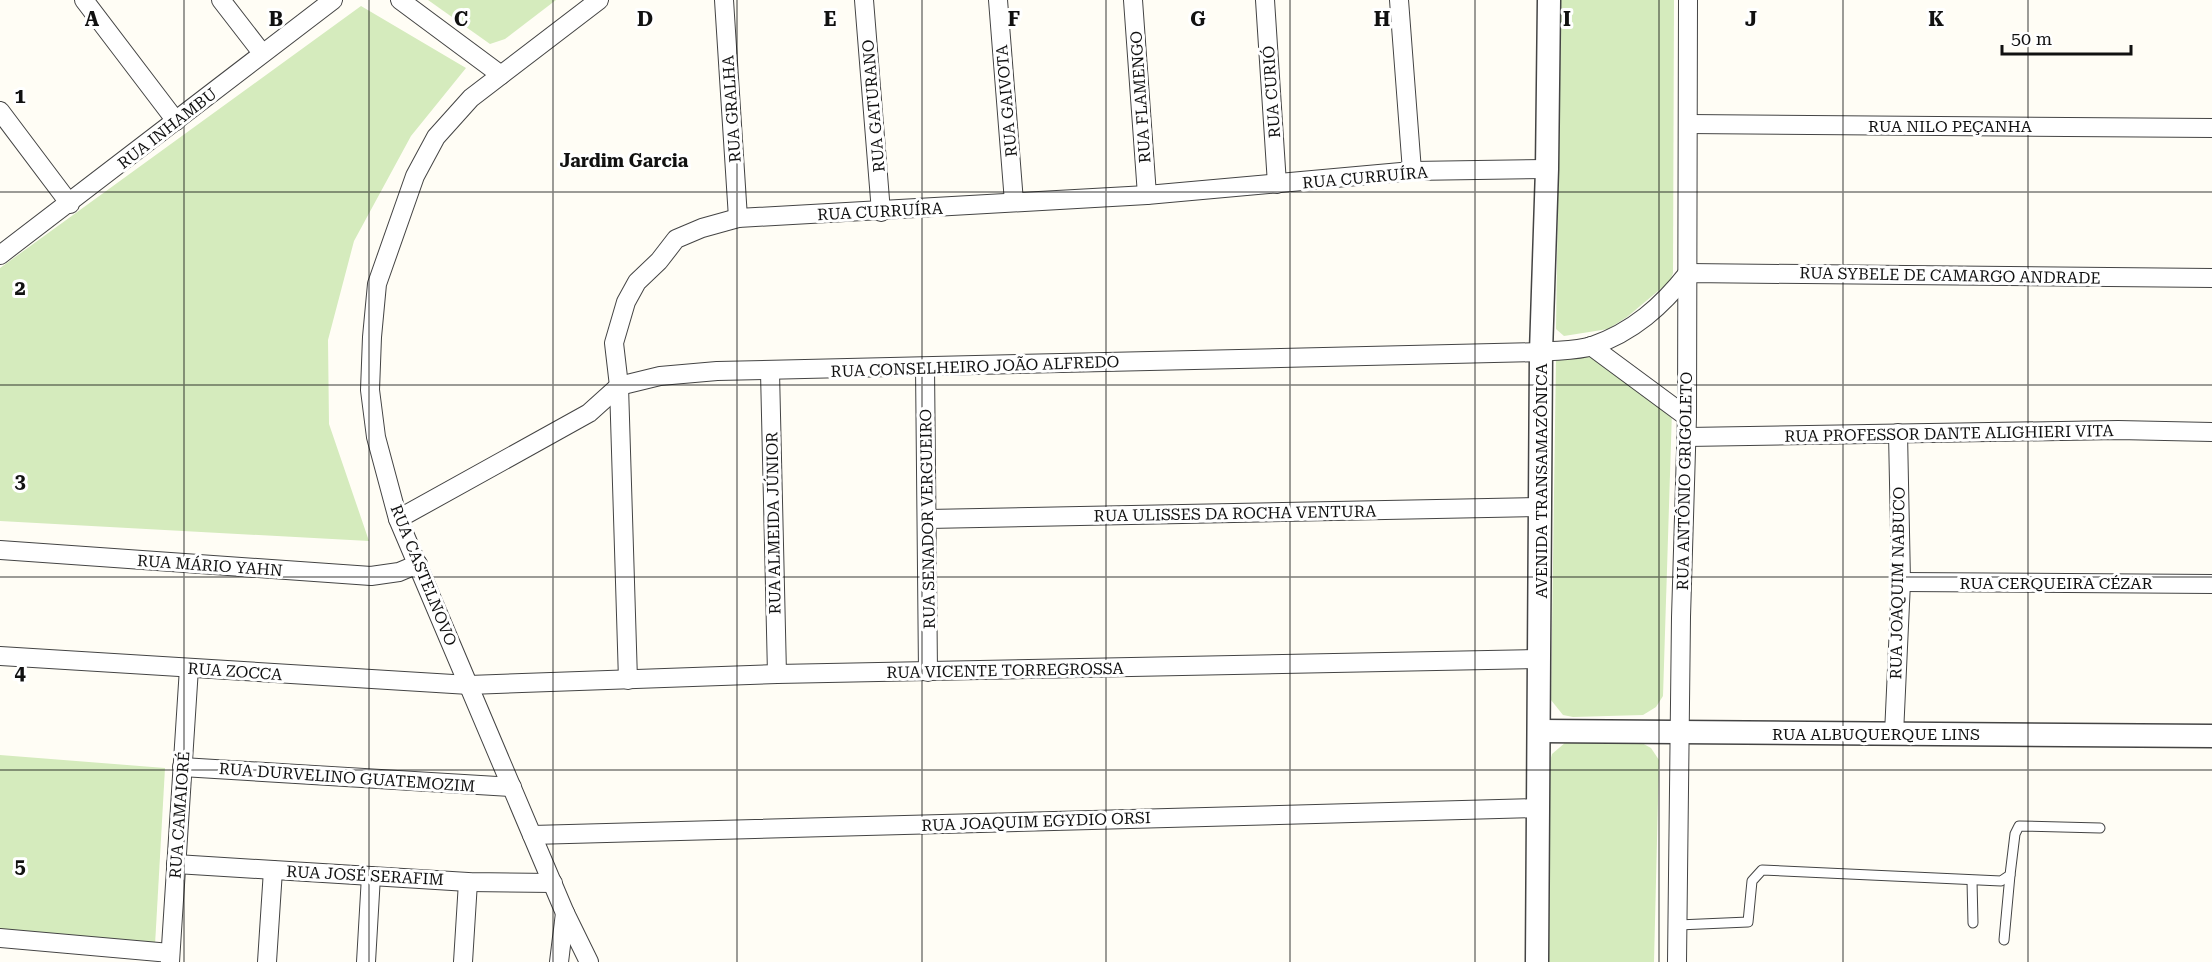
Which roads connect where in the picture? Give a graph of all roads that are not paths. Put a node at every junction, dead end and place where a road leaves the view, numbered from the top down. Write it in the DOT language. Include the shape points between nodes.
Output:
graph roads {
  1 [pos="84,0"];
  2 [pos="221,0"];
  3 [pos="333,0"];
  4 [pos="400,0"];
  5 [pos="598,0"];
  6 [pos="724,0"];
  7 [pos="864,0"];
  8 [pos="998,0"];
  9 [pos="1133,0"];
  10 [pos="1266,0"];
  11 [pos="1398,0"];
  12 [pos="1549,0"];
  13 [pos="1688,0"];
  14 [pos="261,53"];
  15 [pos="501,75"];
  16 [pos="0,111"];
  17 [pos="176,121"];
  18 [pos="1688,124"];
  19 [pos="2212,128"];
  20 [pos="1547,169"];
  21 [pos="1412,171"];
  22 [pos="1277,184"];
  23 [pos="1147,195"];
  24 [pos="1014,202"];
  25 [pos="70,204"];
  26 [pos="881,212"];
  27 [pos="738,218"];
  28 [pos="0,255"];
  29 [pos="1688,273"];
  30 [pos="2212,278"];
  31 [pos="1591,346"];
  32 [pos="1541,352"];
  33 [pos="925,367"];
  34 [pos="770,372"];
  35 [pos="620,386"];
  36 [pos="1687,417"];
  37 [pos="2212,432"];
  38 [pos="1898,433"];
  39 [pos="1687,437"];
  40 [pos="1542,507"];
  41 [pos="398,519"];
  42 [pos="928,519"];
  43 [pos="0,550"];
  44 [pos="418,564"];
  45 [pos="1901,582"];
  46 [pos="2212,584"];
  47 [pos="0,656"];
  48 [pos="1540,659"];
  49 [pos="189,668"];
  50 [pos="928,672"];
  51 [pos="777,674"];
  52 [pos="628,680"];
  53 [pos="469,686"];
  54 [pos="1540,731"];
  55 [pos="1682,733"];
  56 [pos="1894,734"];
  57 [pos="2212,736"];
  58 [pos="182,767"];
  59 [pos="512,787"];
  60 [pos="1539,808"];
  61 [pos="2100,828"];
  62 [pos="532,835"];
  63 [pos="176,864"];
  64 [pos="273,870"];
  65 [pos="2010,875"];
  66 [pos="371,876"];
  67 [pos="1972,880"];
  68 [pos="468,882"];
  69 [pos="553,883"];
  70 [pos="565,913"];
  71 [pos="1973,923"];
  72 [pos="1678,925"];
  73 [pos="0,938"];
  74 [pos="2004,940"];
  75 [pos="75,953"];
  76 [pos="170,958"];
  77 [pos="267,962"];
  78 [pos="366,962"];
  79 [pos="463,962"];
  80 [pos="560,962"];
  81 [pos="589,962"];
  82 [pos="1527,962"];
  83 [pos="1537,962"];
  84 [pos="1677,962"];
  1 -- 17 [label="street"];
  2 -- 14 [label="street"];
  3 -- 14 [label="street, RUA INHAMBU"];
  4 -- 15 [label="street"];
  5 -- 15 [label="street, RUA CASTELNOVO"];
  6 -- 27 [label="street, RUA GRALHA"];
  7 -- 26 [label="street, RUA GATURANO"];
  8 -- 24 [label="street, RUA GAIVOTA"];
  9 -- 23 [label="street, RUA FLAMENGO"];
  10 -- 22 [label="street, RUA CURIÓ"];
  11 -- 21 [label="street"];
  12 -- 20 [label="street, AVENIDA TRANSAMAZÔNICA"];
  13 -- 18 [label="street, RUA ANTÔNIO GRIGOLETO"];
  14 -- 17 [label="street, RUA INHAMBU"];
  15 -- 41 [label="street, RUA CASTELNOVO" via="471,98 436,137 416,176 377,284 370,390 376,437"];
  16 -- 25 [label="street"];
  17 -- 25 [label="street, RUA INHAMBU"];
  18 -- 19 [label="street, RUA NILO PEÇANHA"];
  18 -- 29 [label="street, RUA ANTÔNIO GRIGOLETO"];
  20 -- 21 [label="street, RUA CURRUÍRA"];
  20 -- 32 [label="street, AVENIDA TRANSAMAZÔNICA"];
  21 -- 22 [label="street, RUA CURRUÍRA"];
  22 -- 23 [label="street, RUA CURRUÍRA"];
  23 -- 24 [label="street, RUA CURRUÍRA"];
  24 -- 26 [label="street, RUA CURRUÍRA"];
  25 -- 28 [label="street, RUA INHAMBU"];
  26 -- 27 [label="street, RUA CURRUÍRA"];
  27 -- 35 [label="street, RUA CURRUÍRA" via="676,239 637,282 626,302 614,343"];
  29 -- 30 [label="street, RUA SYBELE DE CAMARGO ANDRADE"];
  29 -- 31 [label="street, RUA CONSELHEIRO JOÃO ALFREDO" via="1667,299 1638,324"];
  29 -- 36 [label="street, RUA ANTÔNIO GRIGOLETO"];
  31 -- 32 [label="street, RUA CONSELHEIRO JOÃO ALFREDO"];
  31 -- 36 [label="street"];
  32 -- 33 [label="street, RUA CONSELHEIRO JOÃO ALFREDO"];
  32 -- 40 [label="street, AVENIDA TRANSAMAZÔNICA"];
  33 -- 34 [label="street, RUA CONSELHEIRO JOÃO ALFREDO"];
  33 -- 42 [label="street, RUA SENADOR VERGUEIRO"];
  34 -- 35 [label="street, RUA CONSELHEIRO JOÃO ALFREDO" via="660,376"];
  34 -- 51 [label="street, RUA ALMEIDA JÚNIOR"];
  35 -- 41 [label="street, RUA CONSELHEIRO JOÃO ALFREDO" via="589,413"];
  35 -- 52 [label="street, RUA CURRUÍRA"];
  36 -- 39 [label="street, RUA ANTÔNIO GRIGOLETO"];
  37 -- 38 [label="street, RUA PROFESSOR DANTE ALIGHIERI VITA"];
  38 -- 39 [label="street, RUA PROFESSOR DANTE ALIGHIERI VITA"];
  38 -- 45 [label="street, RUA JOAQUIM NABUCO"];
  39 -- 55 [label="street, RUA ANTÔNIO GRIGOLETO"];
  40 -- 42 [label="street, RUA ULISSES DA ROCHA VENTURA"];
  40 -- 48 [label="street, AVENIDA TRANSAMAZÔNICA"];
  41 -- 44 [label="street, RUA CASTELNOVO"];
  42 -- 50 [label="street, RUA SENADOR VERGUEIRO"];
  43 -- 44 [label="street, RUA MÁRIO YAHN" via="371,576 399,572"];
  44 -- 53 [label="street, RUA CASTELNOVO"];
  45 -- 46 [label="street, RUA CERQUEIRA CÉZAR"];
  45 -- 56 [label="street, RUA JOAQUIM NABUCO"];
  47 -- 49 [label="street, RUA ZOCCA"];
  48 -- 50 [label="street, RUA VICENTE TORREGROSSA"];
  48 -- 54 [label="street, AVENIDA TRANSAMAZÔNICA"];
  49 -- 53 [label="street, RUA ZOCCA"];
  49 -- 58 [label="street, RUA CAMAIORÉ"];
  50 -- 51 [label="street, RUA VICENTE TORREGROSSA"];
  51 -- 52 [label="street, RUA VICENTE TORREGROSSA"];
  52 -- 53 [label="street, RUA VICENTE TORREGROSSA"];
  53 -- 59 [label="street, RUA CASTELNOVO"];
  54 -- 55 [label="street, RUA ALBUQUERQUE LINS"];
  54 -- 60 [label="street, AVENIDA TRANSAMAZÔNICA"];
  55 -- 56 [label="street, RUA ALBUQUERQUE LINS"];
  55 -- 72 [label="street, RUA ANTÔNIO GRIGOLETO"];
  56 -- 57 [label="street, RUA ALBUQUERQUE LINS"];
  58 -- 59 [label="street, RUA DURVELINO GUATEMOZIM"];
  58 -- 63 [label="street, RUA CAMAIORÉ"];
  59 -- 62 [label="street, RUA CASTELNOVO"];
  60 -- 62 [label="street, RUA JOAQUIM EGYDIO ORSI"];
  60 -- 83 [label="street, AVENIDA TRANSAMAZÔNICA"];
  61 -- 65 [label="lane" via="2019,826"];
  62 -- 69 [label="street, RUA CASTELNOVO"];
  63 -- 64 [label="street, RUA JOSÉ SERAFIM"];
  63 -- 76 [label="street, RUA CAMAIORÉ"];
  64 -- 66 [label="street, RUA JOSÉ SERAFIM"];
  64 -- 77 [label="street"];
  65 -- 67 [label="lane" via="2001,880"];
  65 -- 74 [label="lane"];
  66 -- 68 [label="street, RUA JOSÉ SERAFIM"];
  66 -- 78 [label="street"];
  67 -- 71 [label="lane"];
  67 -- 72 [label="lane" via="1762,870 1752,881 1748,922"];
  68 -- 69 [label="street, RUA JOSÉ SERAFIM"];
  68 -- 79 [label="street"];
  69 -- 70 [label="street, RUA CASTELNOVO"];
  70 -- 80 [label="street"];
  70 -- 81 [label="street, RUA CASTELNOVO"];
  72 -- 84 [label="street, RUA ANTÔNIO GRIGOLETO"];
  73 -- 75 [label="street"];
  75 -- 76 [label="street"];
  82 -- 83 [label="street"];
}
